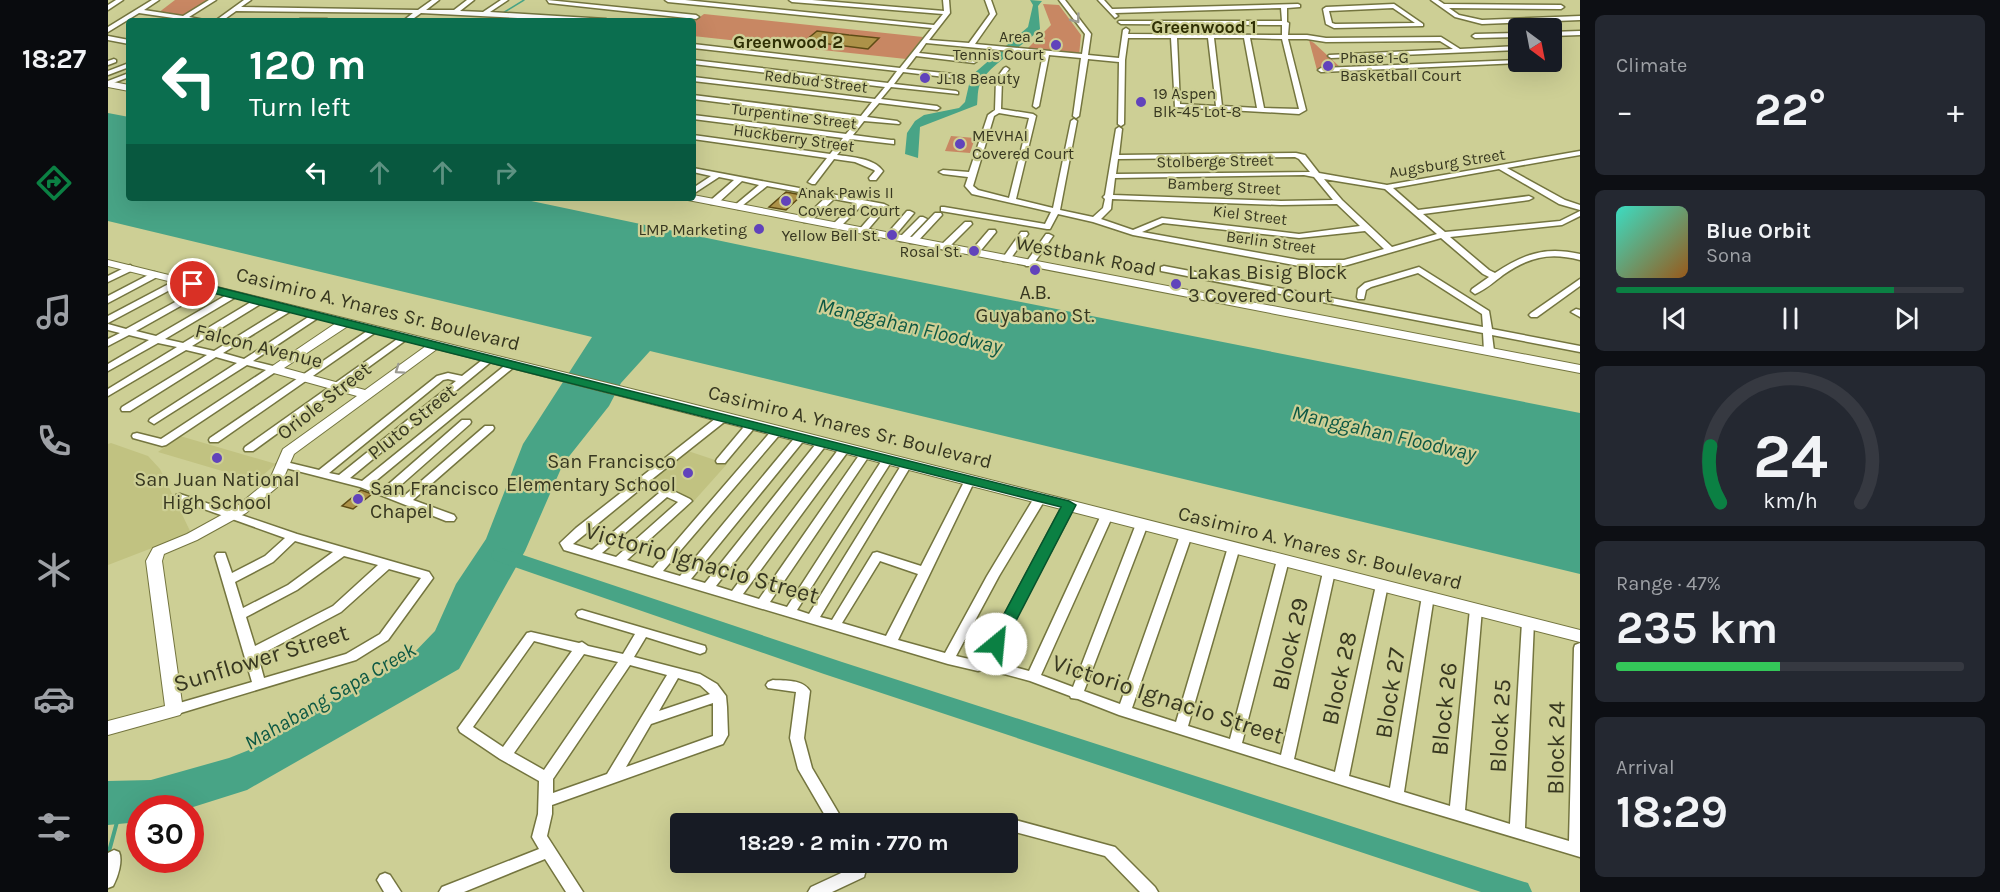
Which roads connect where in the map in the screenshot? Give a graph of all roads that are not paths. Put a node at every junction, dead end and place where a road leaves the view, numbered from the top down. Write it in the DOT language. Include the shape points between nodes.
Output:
graph roads {
  1 [pos="156,0"];
  2 [pos="213,0"];
  3 [pos="248,0"];
  4 [pos="287,0"];
  5 [pos="322,0"];
  6 [pos="436,0"];
  7 [pos="471,0"];
  8 [pos="505,0"];
  9 [pos="550,0"];
  10 [pos="668,0"];
  11 [pos="717,0"];
  12 [pos="792,0"];
  13 [pos="901,0"];
  14 [pos="946,0"];
  15 [pos="988,0"];
  16 [pos="1101,0"];
  17 [pos="1356,0"];
  18 [pos="1434,0"];
  19 [pos="1550,0"];
  20 [pos="118,1"];
  21 [pos="108,2"];
  22 [pos="1063,2"];
  23 [pos="352,5"];
  24 [pos="388,5"];
  25 [pos="711,5"];
  26 [pos="542,6"];
  27 [pos="1298,6"];
  28 [pos="1364,6"];
  29 [pos="1443,6"];
  30 [pos="1284,7"];
  31 [pos="1561,7"];
  32 [pos="108,8"];
  33 [pos="235,9"];
  34 [pos="275,9"];
  35 [pos="307,9"];
  36 [pos="345,9"];
  37 [pos="381,10"];
  38 [pos="535,10"];
  39 [pos="893,10"];
  40 [pos="138,11"];
  41 [pos="420,11"];
  42 [pos="1111,11"];
  43 [pos="454,12"];
  44 [pos="485,13"];
  45 [pos="947,13"];
  46 [pos="528,15"];
  47 [pos="192,17"];
  48 [pos="127,18"];
  49 [pos="196,18"];
  50 [pos="222,18"];
  51 [pos="410,18"];
  52 [pos="567,18"];
  53 [pos="685,18"];
  54 [pos="694,18"];
  55 [pos="1580,18"];
  56 [pos="126,19"];
  57 [pos="1120,22"];
  58 [pos="1286,23"];
  59 [pos="118,24"];
  60 [pos="126,25"];
  61 [pos="937,27"];
  62 [pos="108,30"];
  63 [pos="1580,33"];
  64 [pos="1562,34"];
  65 [pos="1508,35"];
  66 [pos="1126,36"];
  67 [pos="1174,36"];
  68 [pos="1211,36"];
  69 [pos="1247,36"];
  70 [pos="1475,36"];
  71 [pos="1285,37"];
  72 [pos="108,38"];
  73 [pos="1316,39"];
  74 [pos="126,41"];
  75 [pos="925,41"];
  76 [pos="696,46"];
  77 [pos="970,46"];
  78 [pos="1508,48"];
  79 [pos="1457,49"];
  80 [pos="1477,49"];
  81 [pos="914,54"];
  82 [pos="1046,55"];
  83 [pos="1331,56"];
  84 [pos="1083,58"];
  85 [pos="1122,60"];
  86 [pos="974,61"];
  87 [pos="696,62"];
  88 [pos="1496,62"];
  89 [pos="1508,62"];
  90 [pos="126,66"];
  91 [pos="902,69"];
  92 [pos="1006,69"];
  93 [pos="1348,69"];
  94 [pos="1321,70"];
  95 [pos="108,73"];
  96 [pos="126,76"];
  97 [pos="962,77"];
  98 [pos="696,79"];
  99 [pos="108,83"];
  100 [pos="890,85"];
  101 [pos="126,87"];
  102 [pos="956,93"];
  103 [pos="696,97"];
  104 [pos="877,101"];
  105 [pos="1036,106"];
  106 [pos="1219,107"];
  107 [pos="937,108"];
  108 [pos="1261,109"];
  109 [pos="998,111"];
  110 [pos="1299,112"];
  111 [pos="696,117"];
  112 [pos="863,118"];
  113 [pos="1301,121"];
  114 [pos="897,123"];
  115 [pos="696,137"];
  116 [pos="848,137"];
  117 [pos="891,142"];
  118 [pos="1580,153"];
  119 [pos="833,156"];
  120 [pos="1116,157"];
  121 [pos="1502,168"];
  122 [pos="697,171"];
  123 [pos="943,172"];
  124 [pos="717,175"];
  125 [pos="972,175"];
  126 [pos="1112,176"];
  127 [pos="1318,176"];
  128 [pos="873,178"];
  129 [pos="740,179"];
  130 [pos="812,182"];
  131 [pos="765,184"];
  132 [pos="1387,187"];
  133 [pos="696,190"];
  134 [pos="832,196"];
  135 [pos="1107,197"];
  136 [pos="1529,198"];
  137 [pos="696,199"];
  138 [pos="1012,201"];
  139 [pos="714,202"];
  140 [pos="861,202"];
  141 [pos="1339,202"];
  142 [pos="738,207"];
  143 [pos="1580,208"];
  144 [pos="1056,211"];
  145 [pos="1418,212"];
  146 [pos="910,213"];
  147 [pos="1580,213"];
  148 [pos="923,219"];
  149 [pos="807,220"];
  150 [pos="1095,220"];
  151 [pos="968,224"];
  152 [pos="836,226"];
  153 [pos="1367,228"];
  154 [pos="862,231"];
  155 [pos="992,232"];
  156 [pos="1133,233"];
  157 [pos="1024,234"];
  158 [pos="1442,234"];
  159 [pos="1049,236"];
  160 [pos="890,237"];
  161 [pos="908,240"];
  162 [pos="1580,246"];
  163 [pos="944,247"];
  164 [pos="1389,249"];
  165 [pos="974,253"];
  166 [pos="1570,254"];
  167 [pos="1580,256"];
  168 [pos="1006,260"];
  169 [pos="108,263"];
  170 [pos="1029,264"];
  171 [pos="130,268"];
  172 [pos="1164,269"];
  173 [pos="154,275"];
  174 [pos="1496,277"];
  175 [pos="108,279"];
  176 [pos="180,281"];
  177 [pos="1580,282"];
  178 [pos="206,288"];
  179 [pos="1475,291"];
  180 [pos="233,295"];
  181 [pos="1360,297"];
  182 [pos="108,300"];
  183 [pos="259,301"];
  184 [pos="288,309"];
  185 [pos="1534,315"];
  186 [pos="316,316"];
  187 [pos="108,320"];
  188 [pos="345,323"];
  189 [pos="108,327"];
  190 [pos="373,330"];
  191 [pos="127,332"];
  192 [pos="1487,333"];
  193 [pos="403,338"];
  194 [pos="155,339"];
  195 [pos="108,343"];
  196 [pos="433,346"];
  197 [pos="184,347"];
  198 [pos="1580,349"];
  199 [pos="1489,351"];
  200 [pos="213,354"];
  201 [pos="489,359"];
  202 [pos="245,362"];
  203 [pos="511,364"];
  204 [pos="108,368"];
  205 [pos="274,369"];
  206 [pos="1580,369"];
  207 [pos="304,377"];
  208 [pos="464,380"];
  209 [pos="335,386"];
  210 [pos="108,393"];
  211 [pos="365,394"];
  212 [pos="126,409"];
  213 [pos="724,417"];
  214 [pos="154,421"];
  215 [pos="466,422"];
  216 [pos="752,424"];
  217 [pos="489,428"];
  218 [pos="777,430"];
  219 [pos="137,436"];
  220 [pos="801,436"];
  221 [pos="214,440"];
  222 [pos="823,442"];
  223 [pos="845,448"];
  224 [pos="249,449"];
  225 [pos="866,453"];
  226 [pos="888,459"];
  227 [pos="721,461"];
  228 [pos="282,464"];
  229 [pos="908,464"];
  230 [pos="321,474"];
  231 [pos="343,478"];
  232 [pos="969,480"];
  233 [pos="643,481"];
  234 [pos="364,485"];
  235 [pos="666,492"];
  236 [pos="385,493"];
  237 [pos="180,497"];
  238 [pos="1040,498"];
  239 [pos="405,501"];
  240 [pos="1069,505"];
  241 [pos="1107,515"];
  242 [pos="232,517"];
  243 [pos="450,518"];
  244 [pos="1142,524"];
  245 [pos="1186,535"];
  246 [pos="293,537"];
  247 [pos="1234,547"];
  248 [pos="342,551"];
  249 [pos="593,555"];
  250 [pos="221,556"];
  251 [pos="1283,560"];
  252 [pos="618,562"];
  253 [pos="387,564"];
  254 [pos="926,572"];
  255 [pos="1329,572"];
  256 [pos="655,573"];
  257 [pos="228,580"];
  258 [pos="683,581"];
  259 [pos="1382,585"];
  260 [pos="708,588"];
  261 [pos="735,596"];
  262 [pos="1428,596"];
  263 [pos="762,604"];
  264 [pos="1476,609"];
  265 [pos="790,612"];
  266 [pos="582,614"];
  267 [pos="239,615"];
  268 [pos="812,619"];
  269 [pos="1527,622"];
  270 [pos="835,626"];
  271 [pos="643,631"];
  272 [pos="1580,636"];
  273 [pos="890,642"];
  274 [pos="582,647"];
  275 [pos="1580,648"];
  276 [pos="700,649"];
  277 [pos="251,654"];
  278 [pos="627,659"];
  279 [pos="948,659"];
  280 [pos="985,664"];
  281 [pos="675,672"];
  282 [pos="1033,677"];
  283 [pos="260,685"];
  284 [pos="773,685"];
  285 [pos="1077,695"];
  286 [pos="719,696"];
  287 [pos="174,710"];
  288 [pos="1124,711"];
  289 [pos="645,721"];
  290 [pos="108,728"];
  291 [pos="1181,728"];
  292 [pos="1235,744"];
  293 [pos="505,755"];
  294 [pos="1286,762"];
  295 [pos="546,778"];
  296 [pos="612,778"];
  297 [pos="1341,779"];
  298 [pos="1396,796"];
  299 [pos="545,808"];
  300 [pos="831,813"];
  301 [pos="1456,814"];
  302 [pos="1018,827"];
  303 [pos="1517,833"];
  304 [pos="1578,850"];
  305 [pos="547,852"];
  306 [pos="114,856"];
  307 [pos="857,873"];
  308 [pos="108,881"];
  309 [pos="447,892"];
  310 [pos="575,892"];
  311 [pos="816,892"];
  312 [pos="1150,892"];
  1 -- 40 [label="street"];
  2 -- 47 [label="street"];
  3 -- 33 [label="street"];
  4 -- 34 [label="street"];
  5 -- 35 [label="street"];
  6 -- 41 [label="street"];
  7 -- 43 [label="street"];
  8 -- 44 [label="street"];
  9 -- 26 [label="street"];
  9 -- 53 [label="street"];
  10 -- 25 [label="street"];
  11 -- 25 [label="street"];
  12 -- 39 [label="street"];
  13 -- 39 [label="street"];
  14 -- 45 [label="street"];
  15 -- 77 [label="street" via="993,14"];
  16 -- 42 [label="street"];
  17 -- 28 [label="street"];
  18 -- 29 [label="street"];
  19 -- 31 [label="street"];
  20 -- 21 [label="street"];
  20 -- 32 [label="street"];
  22 -- 84 [label="street, one-way" via="1088,34"];
  23 -- 36 [label="street"];
  24 -- 37 [label="street"];
  25 -- 54 [label="street"];
  25 -- 61 [label="street"];
  27 -- 30 [label="street"];
  28 -- 28 [label="street" via="1327,8 1329,24 1421,24 1398,7"];
  29 -- 31 [label="street"];
  29 -- 55 [label="street" via="1457,16 1482,22"];
  30 -- 42 [label="street"];
  30 -- 58 [label="street"];
  31 -- 55 [label="street"];
  33 -- 34 [label="street"];
  33 -- 50 [label="street"];
  34 -- 35 [label="street"];
  35 -- 36 [label="street"];
  36 -- 37 [label="street"];
  37 -- 41 [label="street"];
  38 -- 46 [label="street"];
  39 -- 45 [label="street"];
  40 -- 47 [label="street"];
  40 -- 48 [label="street"];
  41 -- 43 [label="street"];
  41 -- 51 [label="street"];
  42 -- 57 [label="street"];
  43 -- 44 [label="street"];
  44 -- 46 [label="street"];
  45 -- 61 [label="street"];
  46 -- 52 [label="street"];
  47 -- 49 [label="street"];
  56 -- 59 [label="street"];
  57 -- 58 [label="street"];
  57 -- 66 [label="street"];
  58 -- 71 [label="street"];
  59 -- 60 [label="street"];
  59 -- 62 [label="street"];
  61 -- 75 [label="street"];
  63 -- 64 [label="street"];
  65 -- 70 [label="street"];
  66 -- 67 [label="street"];
  66 -- 85 [label="street"];
  67 -- 68 [label="street"];
  67 -- 106 [label="street" via="1177,106"];
  68 -- 69 [label="street"];
  68 -- 106 [label="street"];
  69 -- 71 [label="street"];
  69 -- 108 [label="street"];
  71 -- 73 [label="street"];
  71 -- 110 [label="street" via="1303,110"];
  72 -- 74 [label="street"];
  73 -- 79 [label="street" via="1441,39"];
  73 -- 83 [label="street"];
  75 -- 77 [label="street"];
  75 -- 81 [label="street"];
  76 -- 91 [label="street"];
  77 -- 82 [label="street"];
  78 -- 80 [label="street"];
  79 -- 80 [label="street"];
  79 -- 83 [label="street"];
  80 -- 88 [label="street"];
  81 -- 86 [label="street"];
  81 -- 91 [label="street"];
  82 -- 84 [label="street"];
  82 -- 105 [label="street"];
  83 -- 93 [label="street"];
  84 -- 85 [label="street"];
  84 -- 144 [label="street"];
  85 -- 120 [label="street"];
  87 -- 100 [label="street"];
  88 -- 89 [label="street"];
  88 -- 93 [label="street"];
  90 -- 95 [label="street"];
  91 -- 97 [label="street"];
  91 -- 100 [label="street"];
  92 -- 109 [label="street" via="999,79"];
  93 -- 94 [label="street"];
  96 -- 99 [label="street"];
  98 -- 104 [label="street, Redbud Street"];
  99 -- 101 [label="street"];
  100 -- 102 [label="street"];
  100 -- 104 [label="street"];
  103 -- 112 [label="street"];
  104 -- 107 [label="street, Redbud Street"];
  104 -- 112 [label="street"];
  106 -- 108 [label="street"];
  108 -- 110 [label="street"];
  109 -- 125 [label="street" via="991,115"];
  109 -- 138 [label="street" via="1033,116"];
  110 -- 113 [label="street"];
  111 -- 116 [label="street, Turpentine Street"];
  112 -- 114 [label="street"];
  112 -- 116 [label="street"];
  115 -- 119 [label="street, Huckberry Street"];
  116 -- 117 [label="street, Turpentine Street"];
  116 -- 119 [label="street"];
  118 -- 121 [label="street, Augsburg Street"];
  119 -- 128 [label="street, Huckberry Street" via="877,168"];
  119 -- 130 [label="street"];
  120 -- 126 [label="street"];
  120 -- 127 [label="street" via="1296,155"];
  121 -- 132 [label="street, Augsburg Street"];
  121 -- 143 [label="street"];
  122 -- 124 [label="street"];
  123 -- 125 [label="street"];
  124 -- 129 [label="street"];
  124 -- 133 [label="street"];
  125 -- 138 [label="street, Berlin Street" via="969,186 975,192"];
  126 -- 127 [label="street, Stolberge Street"];
  126 -- 135 [label="street"];
  127 -- 132 [label="street, Augsburg Street"];
  127 -- 141 [label="street"];
  129 -- 131 [label="street"];
  129 -- 139 [label="street"];
  131 -- 134 [label="street"];
  131 -- 142 [label="street"];
  132 -- 145 [label="street"];
  134 -- 140 [label="street"];
  134 -- 149 [label="street"];
  135 -- 141 [label="street, Bamberg Street" via="1183,197 1276,205"];
  135 -- 150 [label="street" via="1106,211"];
  136 -- 145 [label="street"];
  137 -- 139 [label="street, Westbank Road"];
  138 -- 144 [label="street, Berlin Street"];
  139 -- 142 [label="street, Westbank Road"];
  140 -- 152 [label="street"];
  140 -- 154 [label="street" via="884,207"];
  141 -- 153 [label="street"];
  142 -- 149 [label="street, Westbank Road"];
  144 -- 150 [label="street, Berlin Street"];
  144 -- 161 [label="street" via="1046,227 941,212"];
  145 -- 158 [label="street"];
  146 -- 160 [label="street"];
  147 -- 158 [label="street, Berlin Street" via="1562,223"];
  148 -- 161 [label="street"];
  149 -- 152 [label="street, Westbank Road"];
  150 -- 156 [label="street, Berlin Street"];
  151 -- 163 [label="street"];
  152 -- 154 [label="street, Westbank Road"];
  153 -- 156 [label="street, Kiel Street" via="1299,236 1162,220"];
  153 -- 164 [label="street"];
  154 -- 160 [label="street, Westbank Road"];
  155 -- 165 [label="street"];
  156 -- 164 [label="street, Berlin Street" via="1299,263 1344,263"];
  157 -- 168 [label="street"];
  158 -- 164 [label="street, Berlin Street"];
  158 -- 174 [label="street"];
  159 -- 170 [label="street"];
  160 -- 161 [label="street, Westbank Road"];
  161 -- 163 [label="street, Westbank Road"];
  162 -- 166 [label="street"];
  163 -- 165 [label="street, Westbank Road"];
  165 -- 168 [label="street, Westbank Road"];
  166 -- 167 [label="street"];
  166 -- 174 [label="street" via="1542,252 1525,257"];
  168 -- 170 [label="street, Westbank Road"];
  169 -- 171 [label="street, Casimiro A. Ynares Sr. Boulevard"];
  170 -- 199 [label="street, Westbank Road"];
  171 -- 173 [label="street, Casimiro A. Ynares Sr. Boulevard"];
  171 -- 175 [label="street"];
  172 -- 192 [label="street"];
  173 -- 176 [label="street, Casimiro A. Ynares Sr. Boulevard"];
  173 -- 182 [label="street"];
  174 -- 179 [label="street"];
  176 -- 178 [label="street, Casimiro A. Ynares Sr. Boulevard"];
  176 -- 187 [label="street"];
  177 -- 185 [label="street"];
  178 -- 180 [label="street, Casimiro A. Ynares Sr. Boulevard"];
  178 -- 191 [label="street"];
  180 -- 183 [label="street, Casimiro A. Ynares Sr. Boulevard"];
  180 -- 194 [label="street"];
  181 -- 192 [label="street" via="1368,285 1415,269 1486,314"];
  183 -- 184 [label="street, Casimiro A. Ynares Sr. Boulevard"];
  183 -- 197 [label="street"];
  184 -- 186 [label="street, Casimiro A. Ynares Sr. Boulevard"];
  184 -- 200 [label="street"];
  186 -- 188 [label="street, Casimiro A. Ynares Sr. Boulevard"];
  186 -- 202 [label="street"];
  188 -- 190 [label="street, Casimiro A. Ynares Sr. Boulevard"];
  188 -- 205 [label="street"];
  189 -- 191 [label="street, Falcon Avenue"];
  190 -- 193 [label="street, Casimiro A. Ynares Sr. Boulevard"];
  190 -- 207 [label="street"];
  191 -- 194 [label="street, Falcon Avenue"];
  191 -- 195 [label="street"];
  192 -- 198 [label="street"];
  192 -- 199 [label="street"];
  193 -- 196 [label="street, Casimiro A. Ynares Sr. Boulevard"];
  193 -- 209 [label="street"];
  194 -- 197 [label="street, Falcon Avenue"];
  194 -- 204 [label="street"];
  196 -- 201 [label="street, Casimiro A. Ynares Sr. Boulevard"];
  196 -- 211 [label="street, Oriole Street, one-way"];
  197 -- 200 [label="street, Falcon Avenue"];
  197 -- 210 [label="street"];
  199 -- 206 [label="street, Westbank Road"];
  200 -- 202 [label="street, Falcon Avenue"];
  200 -- 212 [label="street"];
  201 -- 203 [label="street, Casimiro A. Ynares Sr. Boulevard"];
  201 -- 208 [label="street"];
  202 -- 205 [label="street, Falcon Avenue"];
  202 -- 214 [label="street"];
  203 -- 213 [label="street, Casimiro A. Ynares Sr. Boulevard"];
  203 -- 234 [label="street, Pluto Street"];
  205 -- 207 [label="street, Falcon Avenue"];
  205 -- 219 [label="street" via="162,443"];
  207 -- 209 [label="street, Falcon Avenue"];
  207 -- 221 [label="street"];
  208 -- 230 [label="street" via="440,378"];
  208 -- 231 [label="street"];
  209 -- 211 [label="street, Falcon Avenue"];
  209 -- 224 [label="street"];
  211 -- 228 [label="street, Oriole Street" via="288,452"];
  213 -- 216 [label="street, Casimiro A. Ynares Sr. Boulevard"];
  213 -- 233 [label="street"];
  215 -- 236 [label="street"];
  216 -- 218 [label="street, Casimiro A. Ynares Sr. Boulevard"];
  216 -- 227 [label="street"];
  217 -- 239 [label="street"];
  218 -- 220 [label="street, Casimiro A. Ynares Sr. Boulevard"];
  218 -- 256 [label="street"];
  220 -- 222 [label="street, Casimiro A. Ynares Sr. Boulevard"];
  220 -- 258 [label="street"];
  222 -- 223 [label="street, Casimiro A. Ynares Sr. Boulevard"];
  222 -- 260 [label="street"];
  223 -- 225 [label="street, Casimiro A. Ynares Sr. Boulevard"];
  223 -- 261 [label="street"];
  225 -- 226 [label="street, Casimiro A. Ynares Sr. Boulevard"];
  225 -- 263 [label="street"];
  226 -- 229 [label="street, Casimiro A. Ynares Sr. Boulevard"];
  226 -- 265 [label="street"];
  228 -- 230 [label="street"];
  228 -- 242 [label="street, Oriole Street" via="276,481"];
  229 -- 232 [label="street, Casimiro A. Ynares Sr. Boulevard"];
  229 -- 268 [label="street"];
  230 -- 231 [label="street"];
  231 -- 234 [label="street"];
  232 -- 238 [label="street, Casimiro A. Ynares Sr. Boulevard"];
  232 -- 254 [label="street"];
  233 -- 235 [label="street"];
  233 -- 249 [label="street, Victorio Ignacio Street" via="566,543"];
  234 -- 236 [label="street"];
  235 -- 249 [label="street"];
  235 -- 252 [label="street" via="686,501"];
  236 -- 239 [label="street"];
  237 -- 242 [label="street"];
  238 -- 240 [label="street, Casimiro A. Ynares Sr. Boulevard"];
  238 -- 279 [label="street"];
  239 -- 243 [label="street"];
  240 -- 241 [label="street, Casimiro A. Ynares Sr. Boulevard"];
  240 -- 280 [label="street"];
  241 -- 244 [label="street, Casimiro A. Ynares Sr. Boulevard"];
  241 -- 282 [label="street"];
  242 -- 246 [label="street"];
  242 -- 287 [label="street, Oriole Street" via="158,551 154,561"];
  244 -- 245 [label="street, Casimiro A. Ynares Sr. Boulevard"];
  244 -- 285 [label="street"];
  245 -- 247 [label="street, Casimiro A. Ynares Sr. Boulevard"];
  245 -- 288 [label="street"];
  246 -- 248 [label="street"];
  246 -- 257 [label="street" via="269,559"];
  247 -- 251 [label="street, Casimiro A. Ynares Sr. Boulevard"];
  247 -- 291 [label="street"];
  248 -- 253 [label="street"];
  248 -- 267 [label="street" via="304,582"];
  249 -- 252 [label="street, Victorio Ignacio Street"];
  250 -- 257 [label="street"];
  251 -- 255 [label="street, Casimiro A. Ynares Sr. Boulevard"];
  251 -- 292 [label="street"];
  252 -- 256 [label="street, Victorio Ignacio Street"];
  253 -- 277 [label="street" via="338,609"];
  253 -- 283 [label="street, Sunflower Street" via="425,575 427,582 384,638 351,657"];
  254 -- 270 [label="street" via="877,556"];
  254 -- 273 [label="street"];
  255 -- 259 [label="street, Casimiro A. Ynares Sr. Boulevard"];
  255 -- 294 [label="street, Block 29"];
  256 -- 258 [label="street, Victorio Ignacio Street"];
  257 -- 267 [label="street"];
  258 -- 260 [label="street, Victorio Ignacio Street"];
  259 -- 262 [label="street, Casimiro A. Ynares Sr. Boulevard"];
  259 -- 297 [label="street, Block 28"];
  260 -- 261 [label="street, Victorio Ignacio Street"];
  261 -- 263 [label="street, Victorio Ignacio Street"];
  262 -- 264 [label="street, Casimiro A. Ynares Sr. Boulevard"];
  262 -- 298 [label="street, Block 27"];
  263 -- 265 [label="street, Victorio Ignacio Street"];
  264 -- 269 [label="street, Casimiro A. Ynares Sr. Boulevard"];
  264 -- 301 [label="street, Block 26"];
  265 -- 268 [label="street, Victorio Ignacio Street"];
  266 -- 271 [label="street"];
  267 -- 277 [label="street"];
  268 -- 270 [label="street, Victorio Ignacio Street"];
  269 -- 272 [label="street, Casimiro A. Ynares Sr. Boulevard"];
  269 -- 303 [label="street, Block 25"];
  270 -- 273 [label="street, Victorio Ignacio Street"];
  271 -- 276 [label="street"];
  271 -- 278 [label="street"];
  273 -- 279 [label="street, Victorio Ignacio Street"];
  274 -- 278 [label="street"];
  274 -- 293 [label="street"];
  274 -- 293 [label="street" via="531,636 467,724 467,731"];
  275 -- 304 [label="street, Block 24"];
  277 -- 283 [label="street"];
  278 -- 281 [label="street"];
  278 -- 295 [label="street"];
  279 -- 280 [label="street, Victorio Ignacio Street"];
  280 -- 282 [label="street, Victorio Ignacio Street"];
  281 -- 286 [label="street" via="711,684"];
  281 -- 289 [label="street"];
  282 -- 285 [label="street, Victorio Ignacio Street"];
  283 -- 287 [label="street, Sunflower Street"];
  284 -- 300 [label="street" via="799,687 802,691 797,738 805,769"];
  285 -- 288 [label="street, Victorio Ignacio Street"];
  286 -- 289 [label="street"];
  286 -- 296 [label="street" via="718,740"];
  287 -- 290 [label="street, Sunflower Street"];
  288 -- 291 [label="street, Victorio Ignacio Street"];
  289 -- 296 [label="street"];
  291 -- 292 [label="street, Victorio Ignacio Street"];
  292 -- 294 [label="street, Victorio Ignacio Street"];
  293 -- 295 [label="street"];
  294 -- 297 [label="street, Victorio Ignacio Street"];
  295 -- 299 [label="street"];
  296 -- 299 [label="street"];
  297 -- 298 [label="street, Victorio Ignacio Street"];
  298 -- 301 [label="street, Victorio Ignacio Street"];
  299 -- 305 [label="street" via="539,837"];
  301 -- 303 [label="street, Victorio Ignacio Street"];
  302 -- 312 [label="street" via="1110,851"];
  303 -- 304 [label="street, Victorio Ignacio Street"];
  305 -- 309 [label="street"];
  305 -- 310 [label="street"];
  306 -- 308 [label="street"];
  307 -- 311 [label="street"];
}
